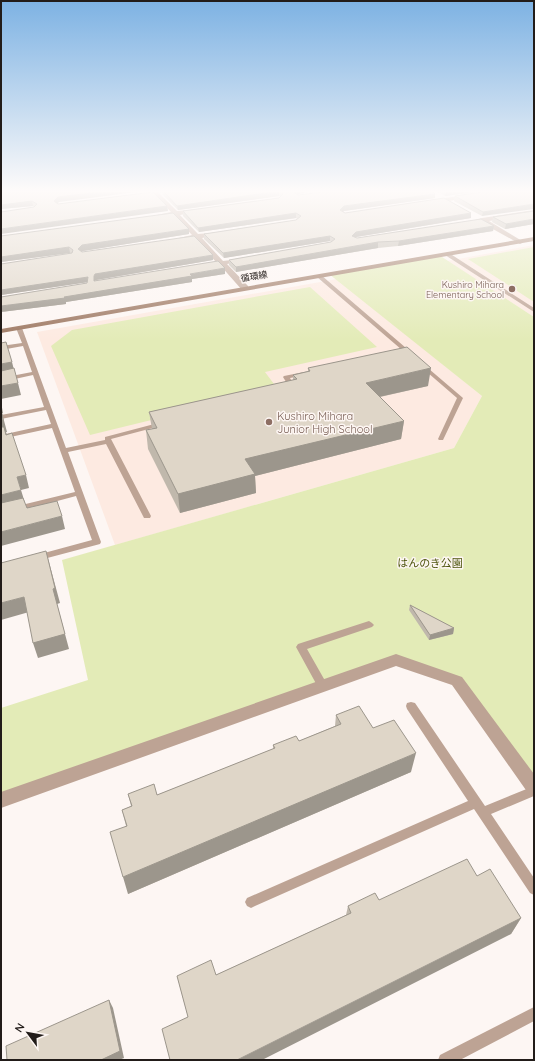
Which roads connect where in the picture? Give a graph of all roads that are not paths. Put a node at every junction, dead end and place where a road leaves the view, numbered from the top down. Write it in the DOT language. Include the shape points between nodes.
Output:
graph roads {
  1 [pos="201,242"];
  2 [pos="520,242"];
  3 [pos="447,254"];
  4 [pos="253,258"];
  5 [pos="222,263"];
  6 [pos="199,267"];
  7 [pos="319,276"];
  8 [pos="245,288"];
  9 [pos="534,310"];
  10 [pos="19,328"];
  11 [pos="1,331"];
  12 [pos="25,344"];
  13 [pos="1,348"];
  14 [pos="406,351"];
  15 [pos="398,352"];
  16 [pos="309,372"];
  17 [pos="36,373"];
  18 [pos="1,380"];
  19 [pos="281,395"];
  20 [pos="48,408"];
  21 [pos="1,417"];
  22 [pos="168,423"];
  23 [pos="54,425"];
  24 [pos="1,437"];
  25 [pos="441,439"];
  26 [pos="109,441"];
  27 [pos="64,451"];
  28 [pos="79,493"];
  29 [pos="1,513"];
  30 [pos="147,516"];
  31 [pos="31,559"];
  32 [pos="369,625"];
  33 [pos="323,686"];
  34 [pos="411,706"];
  35 [pos="534,787"];
  36 [pos="534,791"];
  37 [pos="1,800"];
  38 [pos="480,807"];
  39 [pos="534,889"];
  40 [pos="251,902"];
  41 [pos="534,1014"];
  42 [pos="444,1060"];
  1 -- 5 [label="street"];
  2 -- 3 [label="street, 循環線"];
  3 -- 7 [label="street, 循環線"];
  3 -- 9 [label="lane"];
  4 -- 5 [label="street"];
  5 -- 6 [label="street"];
  5 -- 8 [label="street"];
  7 -- 8 [label="street, 循環線"];
  7 -- 14 [label="lane"];
  8 -- 10 [label="street, 循環線"];
  10 -- 11 [label="street, 循環線"];
  10 -- 12 [label="lane"];
  12 -- 13 [label="lane"];
  12 -- 17 [label="lane"];
  14 -- 15 [label="lane"];
  14 -- 25 [label="lane" via="460,398"];
  16 -- 19 [label="lane" via="286,377 291,385"];
  17 -- 18 [label="lane"];
  17 -- 20 [label="lane"];
  20 -- 21 [label="lane"];
  20 -- 23 [label="lane"];
  22 -- 26 [label="lane" via="108,438"];
  23 -- 24 [label="lane"];
  23 -- 27 [label="lane"];
  26 -- 27 [label="lane"];
  26 -- 30 [label="lane"];
  27 -- 28 [label="lane"];
  28 -- 29 [label="lane"];
  28 -- 31 [label="lane" via="97,542"];
  32 -- 33 [label="lane" via="301,647"];
  33 -- 35 [label="street" via="396,660 457,681"];
  33 -- 37 [label="street"];
  34 -- 38 [label="lane"];
  36 -- 38 [label="lane"];
  38 -- 39 [label="lane"];
  38 -- 40 [label="lane"];
  41 -- 42 [label="lane"];
}
